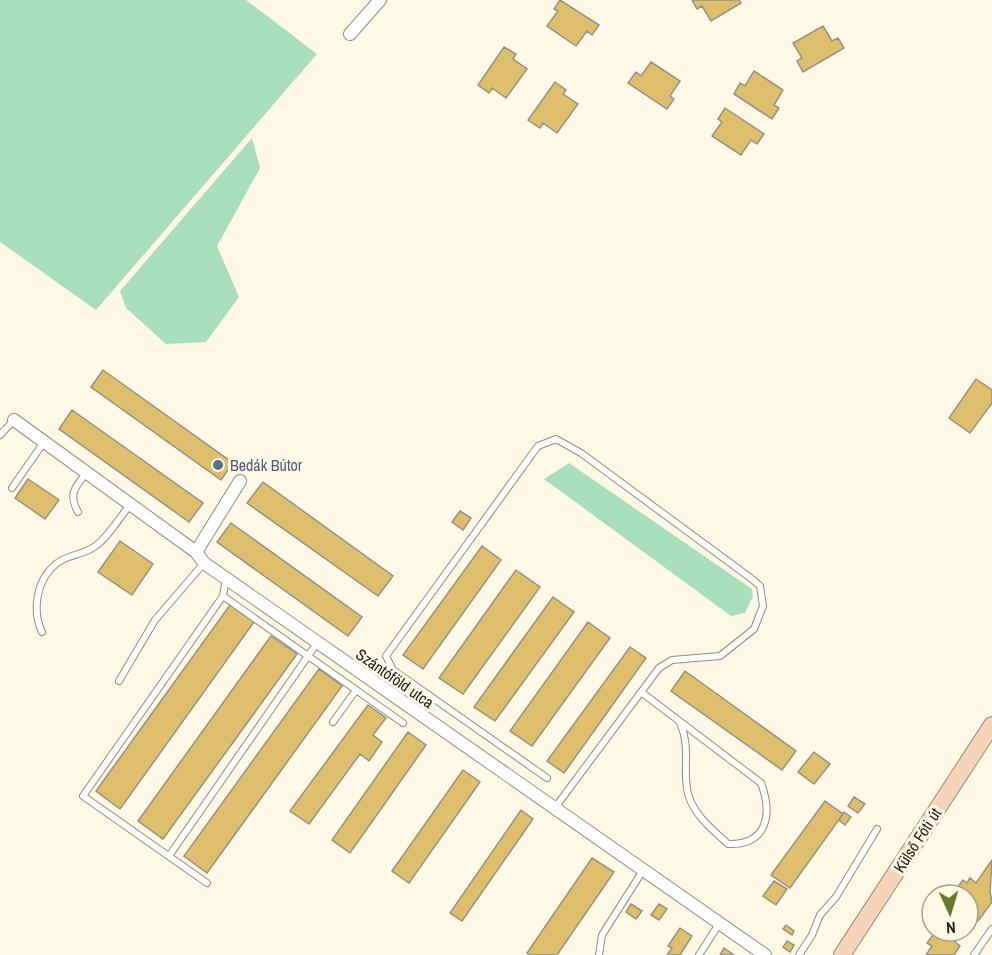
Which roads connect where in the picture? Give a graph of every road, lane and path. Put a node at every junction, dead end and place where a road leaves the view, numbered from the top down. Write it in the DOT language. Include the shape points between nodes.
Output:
graph roads {
  1 [pos="380,0"];
  2 [pos="350,34"];
  3 [pos="14,420"];
  4 [pos="0,435"];
  5 [pos="44,441"];
  6 [pos="88,471"];
  7 [pos="240,481"];
  8 [pos="12,488"];
  9 [pos="131,504"];
  10 [pos="78,512"];
  11 [pos="196,552"];
  12 [pos="204,563"];
  13 [pos="226,579"];
  14 [pos="223,596"];
  15 [pos="42,632"];
  16 [pos="317,643"];
  17 [pos="309,657"];
  18 [pos="119,681"];
  19 [pos="357,690"];
  20 [pos="641,692"];
  21 [pos="333,722"];
  22 [pos="403,723"];
  23 [pos="680,723"];
  24 [pos="992,725"];
  25 [pos="547,778"];
  26 [pos="554,809"];
  27 [pos="877,829"];
  28 [pos="169,856"];
  29 [pos="642,872"];
  30 [pos="207,884"];
  31 [pos="719,924"];
  32 [pos="992,929"];
  33 [pos="599,955"];
  34 [pos="699,955"];
  35 [pos="765,955"];
  36 [pos="799,955"];
  37 [pos="842,955"];
  38 [pos="974,955"];
  1 -- 2 [label="street"];
  3 -- 4 [label="lane"];
  3 -- 5 [label="street, Szántóföld utca"];
  5 -- 6 [label="street, Szántóföld utca"];
  5 -- 8 [label="lane"];
  6 -- 9 [label="street, Szántóföld utca"];
  6 -- 10 [label="lane" via="73,490 72,501"];
  7 -- 11 [label="street"];
  9 -- 11 [label="street, Szántóföld utca"];
  9 -- 15 [label="lane" via="94,547 56,564 41,586 35,608"];
  11 -- 12 [label="street, Szántóföld utca"];
  12 -- 13 [label="street, Szántóföld utca"];
  12 -- 18 [label="lane" via="155,620"];
  13 -- 14 [label="lane"];
  13 -- 16 [label="street, Szántóföld utca"];
  14 -- 17 [label="lane"];
  14 -- 28 [label="lane" via="83,796"];
  16 -- 17 [label="lane"];
  16 -- 26 [label="street, Szántóföld utca"];
  17 -- 19 [label="lane"];
  17 -- 28 [label="lane"];
  19 -- 21 [label="lane"];
  19 -- 22 [label="lane"];
  20 -- 23 [label="lane"];
  20 -- 25 [label="lane" via="659,668 672,660 720,656 754,628 763,606 760,586 581,453 556,439 538,446 386,656 393,670"];
  20 -- 26 [label="lane"];
  23 -- 23 [label="lane" via="760,783 766,798 766,820 758,836 743,845 728,844 702,820 689,796 687,738"];
  24 -- 37 [label="main road, Külső Fóti út"];
  26 -- 29 [label="street, Szántóföld utca"];
  27 -- 36 [label="lane" via="836,897 820,915"];
  28 -- 30 [label="lane"];
  29 -- 31 [label="street, Szántóföld utca"];
  29 -- 33 [label="lane" via="602,935"];
  31 -- 34 [label="lane"];
  31 -- 35 [label="street, Szántóföld utca"];
  32 -- 38 [label="lane"];
}
